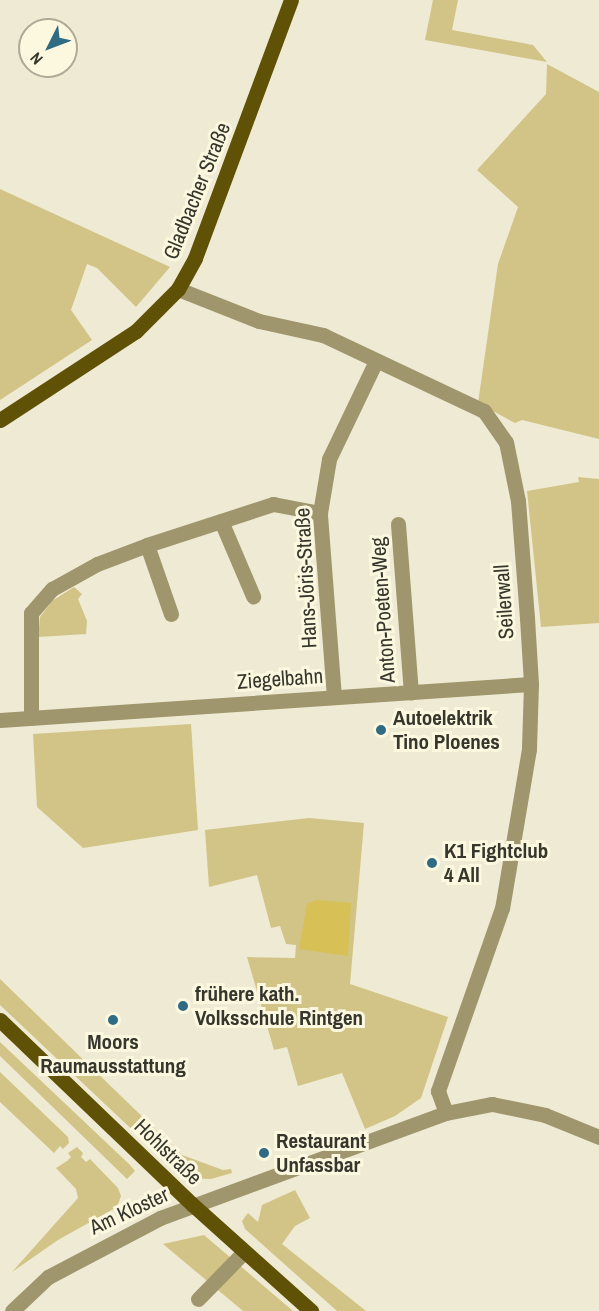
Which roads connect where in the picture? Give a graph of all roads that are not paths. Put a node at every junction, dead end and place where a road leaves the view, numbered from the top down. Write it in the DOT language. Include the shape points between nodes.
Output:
graph roads {
  1 [pos="291,0"];
  2 [pos="178,289"];
  3 [pos="376,361"];
  4 [pos="0,420"];
  5 [pos="320,513"];
  6 [pos="220,521"];
  7 [pos="398,524"];
  8 [pos="147,545"];
  9 [pos="253,596"];
  10 [pos="171,614"];
  11 [pos="531,684"];
  12 [pos="411,692"];
  13 [pos="334,697"];
  14 [pos="31,718"];
  15 [pos="0,720"];
  16 [pos="0,1020"];
  17 [pos="446,1113"];
  18 [pos="599,1137"];
  19 [pos="193,1205"];
  20 [pos="244,1252"];
  21 [pos="198,1299"];
  22 [pos="10,1309"];
  23 [pos="311,1311"];
  1 -- 2 [label="main road, Gladbacher Straße" via="195,258"];
  2 -- 3 [label="street, Seilerwall" via="259,321 323,335"];
  2 -- 4 [label="main road, Gladbacher Straße" via="136,331"];
  3 -- 5 [label="street, Hans-Jöris-Straße" via="328,459"];
  3 -- 11 [label="street, Seilerwall" via="484,411 506,442 518,501"];
  5 -- 6 [label="street" via="273,504"];
  5 -- 13 [label="street, Hans-Jöris-Straße"];
  6 -- 8 [label="street"];
  6 -- 9 [label="street"];
  7 -- 12 [label="street, Anton-Poeten-Weg"];
  8 -- 10 [label="street"];
  8 -- 14 [label="street" via="97,564 51,589 31,613"];
  11 -- 12 [label="street, Ziegelbahn"];
  11 -- 17 [label="street, Seilerwall" via="529,749 502,908 438,1091"];
  12 -- 13 [label="street, Ziegelbahn"];
  13 -- 14 [label="street, Ziegelbahn"];
  14 -- 15 [label="street, Ziegelbahn"];
  16 -- 19 [label="main road, Hohlstraße"];
  17 -- 18 [label="street, Am Kloster" via="492,1104 545,1115"];
  17 -- 19 [label="street, Am Kloster"];
  19 -- 20 [label="main road, Hohlstraße"];
  19 -- 22 [label="street, Am Kloster" via="105,1245 48,1277"];
  20 -- 21 [label="street"];
  20 -- 23 [label="main road, Hohlstraße"];
}
